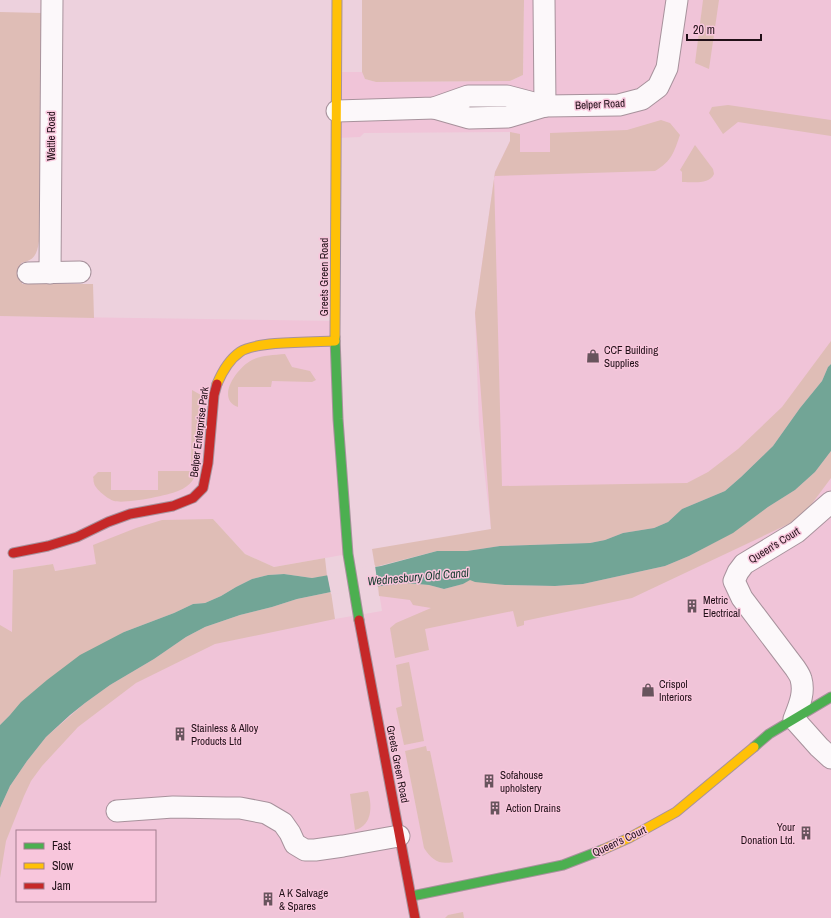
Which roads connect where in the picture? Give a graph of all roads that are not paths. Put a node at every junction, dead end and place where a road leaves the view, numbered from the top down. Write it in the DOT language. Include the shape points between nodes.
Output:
graph roads {
  1 [pos="52,0"];
  2 [pos="337,0"];
  3 [pos="544,0"];
  4 [pos="677,0"];
  5 [pos="545,106"];
  6 [pos="337,111"];
  7 [pos="50,272"];
  8 [pos="80,272"];
  9 [pos="28,273"];
  10 [pos="335,341"];
  11 [pos="831,502"];
  12 [pos="13,553"];
  13 [pos="831,697"];
  14 [pos="794,719"];
  15 [pos="831,758"];
  16 [pos="117,810"];
  17 [pos="399,836"];
  18 [pos="412,896"];
  19 [pos="415,918"];
  1 -- 7 [label="street, Wattle Road"];
  2 -- 6 [label="street, Greets Green Road"];
  3 -- 5 [label="street"];
  4 -- 5 [label="street, Belper Road" via="667,68 658,87 642,99 619,105"];
  5 -- 6 [label="street, Belper Road" via="506,96 468,96 434,108"];
  6 -- 10 [label="street, Greets Green Road"];
  7 -- 8 [label="street"];
  7 -- 9 [label="street"];
  10 -- 12 [label="street, Belper Enterprise Park" via="256,346 241,351 230,362 217,384 214,395 208,463 203,488 193,498 173,506 130,514 77,537 48,546"];
  10 -- 17 [label="street, Greets Green Road" via="348,554"];
  11 -- 14 [label="street, Queen's Court" via="797,532 744,564 734,581 742,598 801,679 802,690"];
  13 -- 14 [label="street, Queen's Court"];
  14 -- 15 [label="street"];
  14 -- 18 [label="street, Queen's Court" via="769,734 676,812 626,839 563,865"];
  16 -- 17 [label="street" via="173,807 240,808 266,813 283,824 295,844 305,850"];
  17 -- 18 [label="street, Greets Green Road"];
  18 -- 19 [label="street, Greets Green Road"];
}
